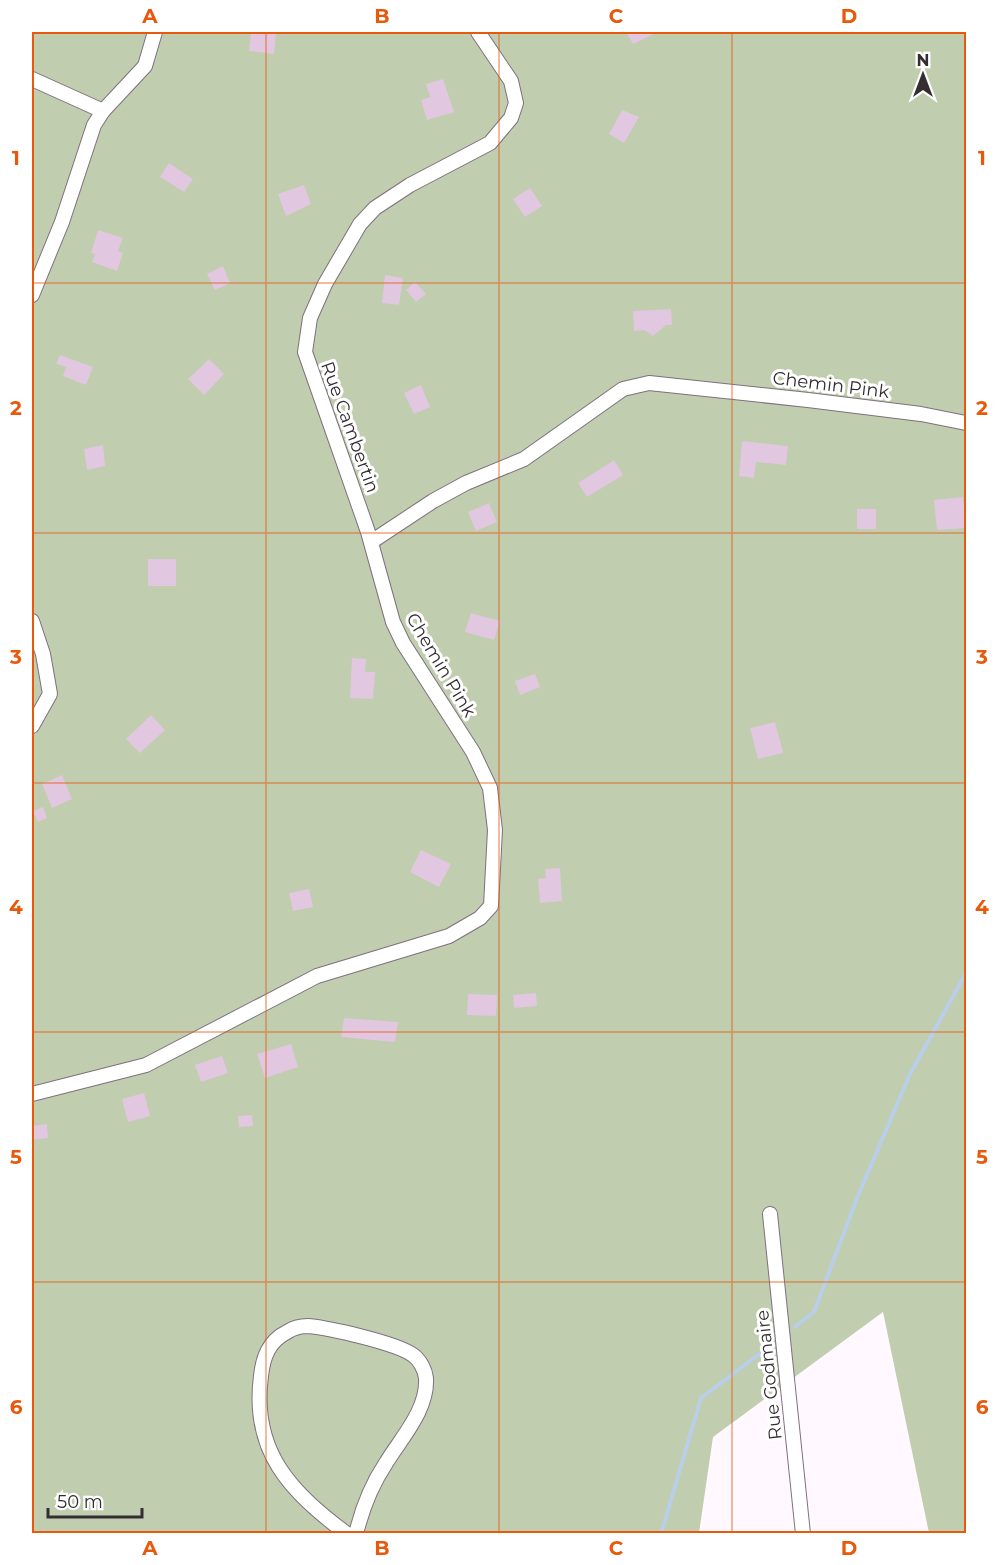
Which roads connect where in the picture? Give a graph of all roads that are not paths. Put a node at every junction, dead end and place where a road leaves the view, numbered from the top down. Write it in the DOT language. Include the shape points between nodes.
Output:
graph roads {
  1 [pos="155,32"];
  2 [pos="478,32"];
  3 [pos="32,79"];
  4 [pos="103,111"];
  5 [pos="32,295"];
  6 [pos="966,423"];
  7 [pos="371,542"];
  8 [pos="32,621"];
  9 [pos="32,726"];
  10 [pos="32,1094"];
  11 [pos="770,1214"];
  12 [pos="347,1533"];
  13 [pos="356,1533"];
  14 [pos="802,1533"];
  1 -- 4 [label="street" via="145,66"];
  2 -- 7 [label="street, Rue Cambertin" via="511,81 516,103 512,118 490,143 375,208 350,240 324,284 310,318 307,363"];
  3 -- 4 [label="street"];
  4 -- 5 [label="street" via="94,125 62,222"];
  6 -- 7 [label="street, Chemin Pink" via="808,400 649,383 623,389 524,459 433,501"];
  7 -- 10 [label="street, Chemin Pink" via="393,622 403,643 473,752 490,788 495,830 491,906 467,927 449,936 317,976 146,1065"];
  8 -- 9 [label="street" via="44,654 50,694"];
  11 -- 14 [label="street, Rue Godmaire"];
  12 -- 13 [label="street" via="318,1513 289,1481 262,1429 260,1382 266,1352 274,1340 296,1328 323,1329 397,1348 414,1356 426,1374 416,1417 384,1465"];
}
